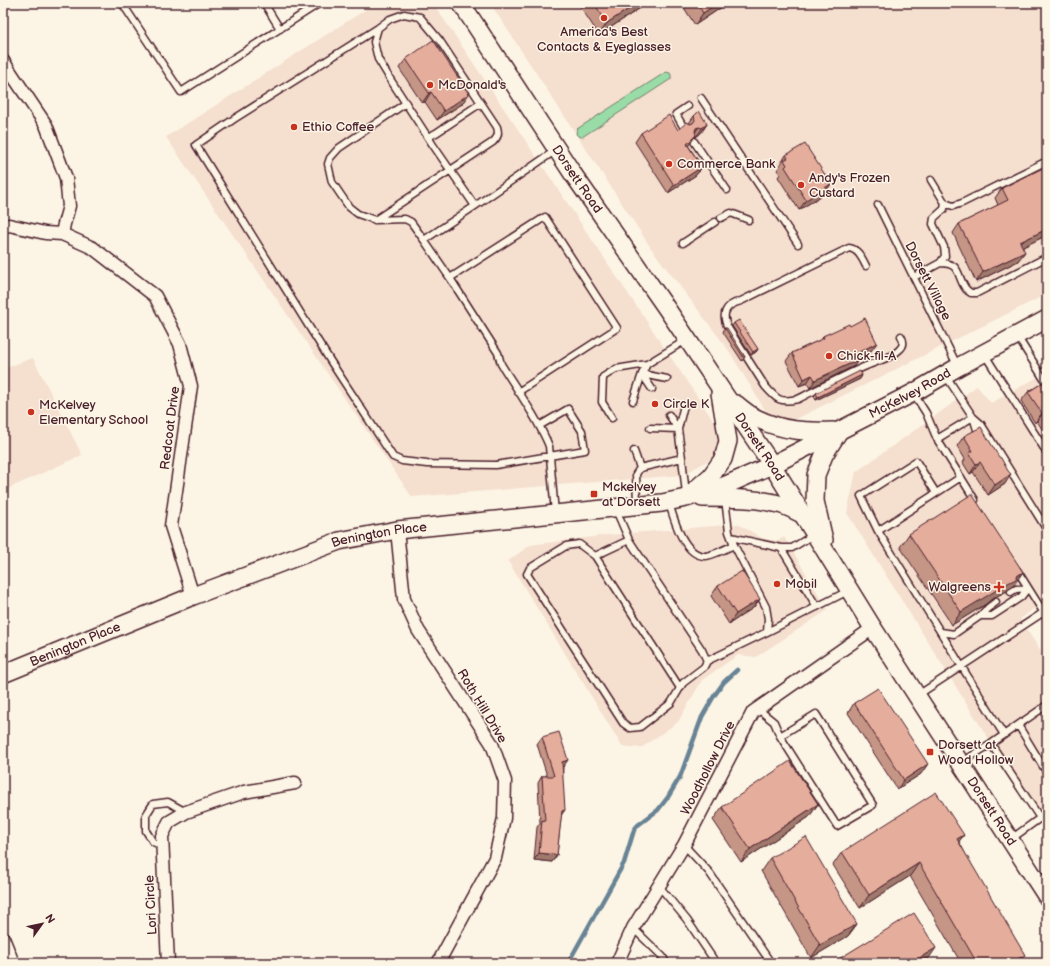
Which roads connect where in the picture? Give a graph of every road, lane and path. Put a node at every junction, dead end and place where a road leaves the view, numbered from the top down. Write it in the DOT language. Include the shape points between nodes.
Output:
graph roads {
  1 [pos="122,3"];
  2 [pos="264,3"];
  3 [pos="320,3"];
  4 [pos="461,3"];
  5 [pos="378,28"];
  6 [pos="280,29"];
  7 [pos="3,61"];
  8 [pos="701,98"];
  9 [pos="406,103"];
  10 [pos="481,103"];
  11 [pos="688,106"];
  12 [pos="684,128"];
  13 [pos="428,137"];
  14 [pos="693,140"];
  15 [pos="557,149"];
  16 [pos="1047,161"];
  17 [pos="450,170"];
  18 [pos="932,180"];
  19 [pos="727,190"];
  20 [pos="945,203"];
  21 [pos="878,205"];
  22 [pos="475,206"];
  23 [pos="721,218"];
  24 [pos="374,220"];
  25 [pos="749,220"];
  26 [pos="715,222"];
  27 [pos="3,227"];
  28 [pos="62,234"];
  29 [pos="424,240"];
  30 [pos="683,243"];
  31 [pos="798,244"];
  32 [pos="1047,257"];
  33 [pos="940,263"];
  34 [pos="866,266"];
  35 [pos="914,277"];
  36 [pos="450,278"];
  37 [pos="1047,319"];
  38 [pos="901,336"];
  39 [pos="1016,336"];
  40 [pos="687,339"];
  41 [pos="984,353"];
  42 [pos="647,364"];
  43 [pos="952,371"];
  44 [pos="642,374"];
  45 [pos="667,379"];
  46 [pos="1047,384"];
  47 [pos="652,389"];
  48 [pos="518,392"];
  49 [pos="724,393"];
  50 [pos="913,393"];
  51 [pos="633,401"];
  52 [pos="684,405"];
  53 [pos="669,415"];
  54 [pos="973,417"];
  55 [pos="612,418"];
  56 [pos="539,426"];
  57 [pos="650,428"];
  58 [pos="678,429"];
  59 [pos="839,430"];
  60 [pos="937,439"];
  61 [pos="982,442"];
  62 [pos="634,451"];
  63 [pos="1047,453"];
  64 [pos="550,456"];
  65 [pos="682,458"];
  66 [pos="772,465"];
  67 [pos="640,468"];
  68 [pos="961,477"];
  69 [pos="1010,482"];
  70 [pos="1020,486"];
  71 [pos="936,493"];
  72 [pos="686,498"];
  73 [pos="725,498"];
  74 [pos="668,502"];
  75 [pos="977,503"];
  76 [pos="637,506"];
  77 [pos="615,508"];
  78 [pos="555,514"];
  79 [pos="802,514"];
  80 [pos="397,530"];
  81 [pos="878,530"];
  82 [pos="1047,530"];
  83 [pos="814,534"];
  84 [pos="731,537"];
  85 [pos="629,540"];
  86 [pos="734,545"];
  87 [pos="781,548"];
  88 [pos="595,556"];
  89 [pos="828,556"];
  90 [pos="1012,562"];
  91 [pos="1028,588"];
  92 [pos="849,590"];
  93 [pos="1011,592"];
  94 [pos="193,596"];
  95 [pos="996,602"];
  96 [pos="817,606"];
  97 [pos="1046,614"];
  98 [pos="980,616"];
  99 [pos="873,628"];
  100 [pos="767,632"];
  101 [pos="941,632"];
  102 [pos="707,661"];
  103 [pos="961,666"];
  104 [pos="3,674"];
  105 [pos="680,688"];
  106 [pos="917,695"];
  107 [pos="1047,706"];
  108 [pos="758,709"];
  109 [pos="1018,725"];
  110 [pos="1004,734"];
  111 [pos="780,736"];
  112 [pos="991,744"];
  113 [pos="961,763"];
  114 [pos="1047,773"];
  115 [pos="295,783"];
  116 [pos="186,812"];
  117 [pos="1047,813"];
  118 [pos="1040,818"];
  119 [pos="1010,840"];
  120 [pos="684,845"];
  121 [pos="162,846"];
  122 [pos="659,886"];
  123 [pos="1047,897"];
  124 [pos="633,928"];
  125 [pos="3,938"];
  126 [pos="13,963"];
  127 [pos="168,963"];
  128 [pos="438,963"];
  129 [pos="617,963"];
  130 [pos="666,963"];
  131 [pos="716,963"];
  132 [pos="771,963"];
  1 -- 6 [label="lane" via="181,92"];
  2 -- 6 [label="lane"];
  3 -- 6 [label="lane"];
  4 -- 15 [label="main road, Dorsett Road"];
  5 -- 9 [label="lane" via="374,42 378,59"];
  5 -- 10 [label="lane" via="390,19 404,14 420,17 440,41"];
  5 -- 64 [label="lane" via="196,145 393,457 402,461 426,464 496,465"];
  7 -- 28 [label="street" via="46,126 66,178 69,206"];
  8 -- 31 [label="lane"];
  9 -- 13 [label="lane"];
  9 -- 24 [label="lane" via="339,148 328,164 332,182 349,207 358,214"];
  10 -- 13 [label="lane"];
  10 -- 17 [label="lane" via="497,127 498,137"];
  11 -- 12 [label="lane" via="676,114"];
  13 -- 17 [label="lane"];
  14 -- 19 [label="lane"];
  15 -- 22 [label="lane"];
  15 -- 40 [label="main road, Dorsett Road"];
  16 -- 20 [label="lane" via="962,203 954,206"];
  17 -- 22 [label="lane"];
  17 -- 24 [label="lane"];
  18 -- 20 [label="lane"];
  20 -- 33 [label="lane" via="944,209 934,218 933,224 944,247 945,256"];
  21 -- 35 [label="lane, Dorsett Village"];
  22 -- 29 [label="lane"];
  23 -- 25 [label="lane" via="731,213"];
  24 -- 29 [label="lane" via="405,219 411,222"];
  26 -- 30 [label="lane"];
  27 -- 28 [label="street, Redcoat Drive" via="9,224 45,233"];
  28 -- 94 [label="street, Redcoat Drive" via="92,248 155,296 180,344 192,386 171,526"];
  29 -- 36 [label="lane"];
  32 -- 33 [label="lane" via="977,293 971,293 966,289 955,267 948,263"];
  33 -- 35 [label="lane"];
  34 -- 38 [label="lane" via="860,254 849,248 729,306 724,314 725,322 765,386 781,401 798,399 866,366 893,356 903,344"];
  35 -- 43 [label="lane, Dorsett Village"];
  36 -- 48 [label="lane" via="498,353 501,364"];
  36 -- 48 [label="lane" via="545,217 617,328"];
  37 -- 39 [label="main road, McKelvey Road"];
  39 -- 41 [label="main road, McKelvey Road"];
  39 -- 46 [label="lane"];
  40 -- 42 [label="lane"];
  40 -- 49 [label="main road, Dorsett Road"];
  41 -- 43 [label="main road, McKelvey Road"];
  41 -- 63 [label="lane"];
  42 -- 44 [label="lane"];
  42 -- 55 [label="lane" via="616,369 603,377 602,402"];
  43 -- 50 [label="main road, McKelvey Road"];
  43 -- 54 [label="lane, Dorsett Village"];
  44 -- 45 [label="lane"];
  44 -- 47 [label="lane"];
  44 -- 51 [label="lane"];
  48 -- 56 [label="lane"];
  49 -- 59 [label="main road" via="756,418 784,429 809,432"];
  49 -- 66 [label="main road, Dorsett Road"];
  49 -- 72 [label="main road" via="728,441 723,459 710,476"];
  50 -- 59 [label="main road, McKelvey Road"];
  50 -- 60 [label="lane" via="926,413"];
  52 -- 58 [label="lane"];
  53 -- 58 [label="lane"];
  54 -- 60 [label="lane"];
  54 -- 61 [label="lane"];
  54 -- 70 [label="lane" via="981,424"];
  56 -- 64 [label="lane" via="549,446"];
  56 -- 64 [label="lane" via="568,409 582,431 585,450"];
  57 -- 58 [label="lane"];
  58 -- 65 [label="lane"];
  59 -- 66 [label="main road, McKelvey Road"];
  59 -- 89 [label="main road" via="816,475 815,501"];
  60 -- 68 [label="lane"];
  62 -- 67 [label="lane"];
  64 -- 78 [label="lane"];
  65 -- 67 [label="lane"];
  65 -- 72 [label="lane"];
  66 -- 72 [label="main road, Benington Place" via="719,488"];
  66 -- 79 [label="main road, Dorsett Road"];
  67 -- 76 [label="lane" via="636,474"];
  68 -- 71 [label="lane"];
  68 -- 75 [label="lane"];
  69 -- 70 [label="lane"];
  70 -- 82 [label="lane"];
  71 -- 81 [label="lane"];
  71 -- 81 [label="lane" via="916,461 885,480 861,496"];
  72 -- 73 [label="main road"];
  72 -- 74 [label="main road, Benington Place"];
  73 -- 79 [label="main road" via="782,505"];
  73 -- 84 [label="lane"];
  74 -- 76 [label="main road, Benington Place"];
  74 -- 86 [label="lane" via="677,530 689,549 698,555 706,556"];
  76 -- 77 [label="main road, Benington Place"];
  77 -- 78 [label="main road, Benington Place"];
  77 -- 85 [label="lane"];
  78 -- 80 [label="main road, Benington Place"];
  79 -- 83 [label="main road, Dorsett Road"];
  80 -- 94 [label="main road, Benington Place" via="339,541"];
  80 -- 128 [label="street, Roth Hill Drive" via="404,599 418,630 492,744 505,781 504,818 495,858"];
  81 -- 101 [label="lane"];
  83 -- 87 [label="lane" via="792,548"];
  83 -- 89 [label="main road, Dorsett Road"];
  84 -- 86 [label="lane"];
  84 -- 87 [label="lane"];
  85 -- 88 [label="lane"];
  85 -- 102 [label="lane"];
  86 -- 100 [label="lane" via="766,606"];
  87 -- 96 [label="lane"];
  88 -- 105 [label="lane"];
  88 -- 105 [label="lane" via="579,544 566,546 530,568 527,574 623,723 630,728 640,727 671,703"];
  89 -- 92 [label="main road, Dorsett Road"];
  90 -- 91 [label="lane"];
  91 -- 93 [label="lane"];
  91 -- 97 [label="lane"];
  91 -- 98 [label="lane" via="1021,597 992,616"];
  92 -- 96 [label="lane"];
  92 -- 99 [label="main road, Dorsett Road"];
  94 -- 104 [label="main road, Benington Place"];
  95 -- 98 [label="lane"];
  96 -- 100 [label="lane"];
  97 -- 103 [label="lane"];
  98 -- 101 [label="lane" via="954,634"];
  99 -- 106 [label="main road, Dorsett Road"];
  99 -- 108 [label="street, Woodhollow Drive"];
  100 -- 102 [label="lane"];
  101 -- 103 [label="lane"];
  102 -- 105 [label="lane" via="704,667"];
  103 -- 106 [label="lane"];
  103 -- 110 [label="lane"];
  106 -- 113 [label="main road, Dorsett Road"];
  107 -- 109 [label="lane"];
  108 -- 111 [label="lane" via="774,722"];
  108 -- 120 [label="street, Woodhollow Drive" via="753,712"];
  109 -- 110 [label="lane"];
  109 -- 114 [label="lane"];
  110 -- 112 [label="lane"];
  111 -- 111 [label="lane" via="816,714 873,805 837,826"];
  112 -- 113 [label="lane"];
  112 -- 118 [label="lane"];
  113 -- 119 [label="main road, Dorsett Road"];
  115 -- 116 [label="street, Lori Circle" via="244,792"];
  116 -- 121 [label="street, Lori Circle" via="169,822 162,836"];
  116 -- 121 [label="lane" via="168,802 153,804 146,815 146,830 153,842"];
  117 -- 118 [label="lane"];
  118 -- 119 [label="lane"];
  119 -- 123 [label="main road, Dorsett Road"];
  120 -- 122 [label="street, Woodhollow Drive"];
  120 -- 132 [label="lane" via="709,872"];
  121 -- 127 [label="street, Lori Circle"];
  122 -- 124 [label="street, Woodhollow Drive"];
  122 -- 131 [label="lane" via="687,920"];
  124 -- 129 [label="street, Woodhollow Drive"];
  124 -- 130 [label="lane"];
  125 -- 126 [label="street"];
}
